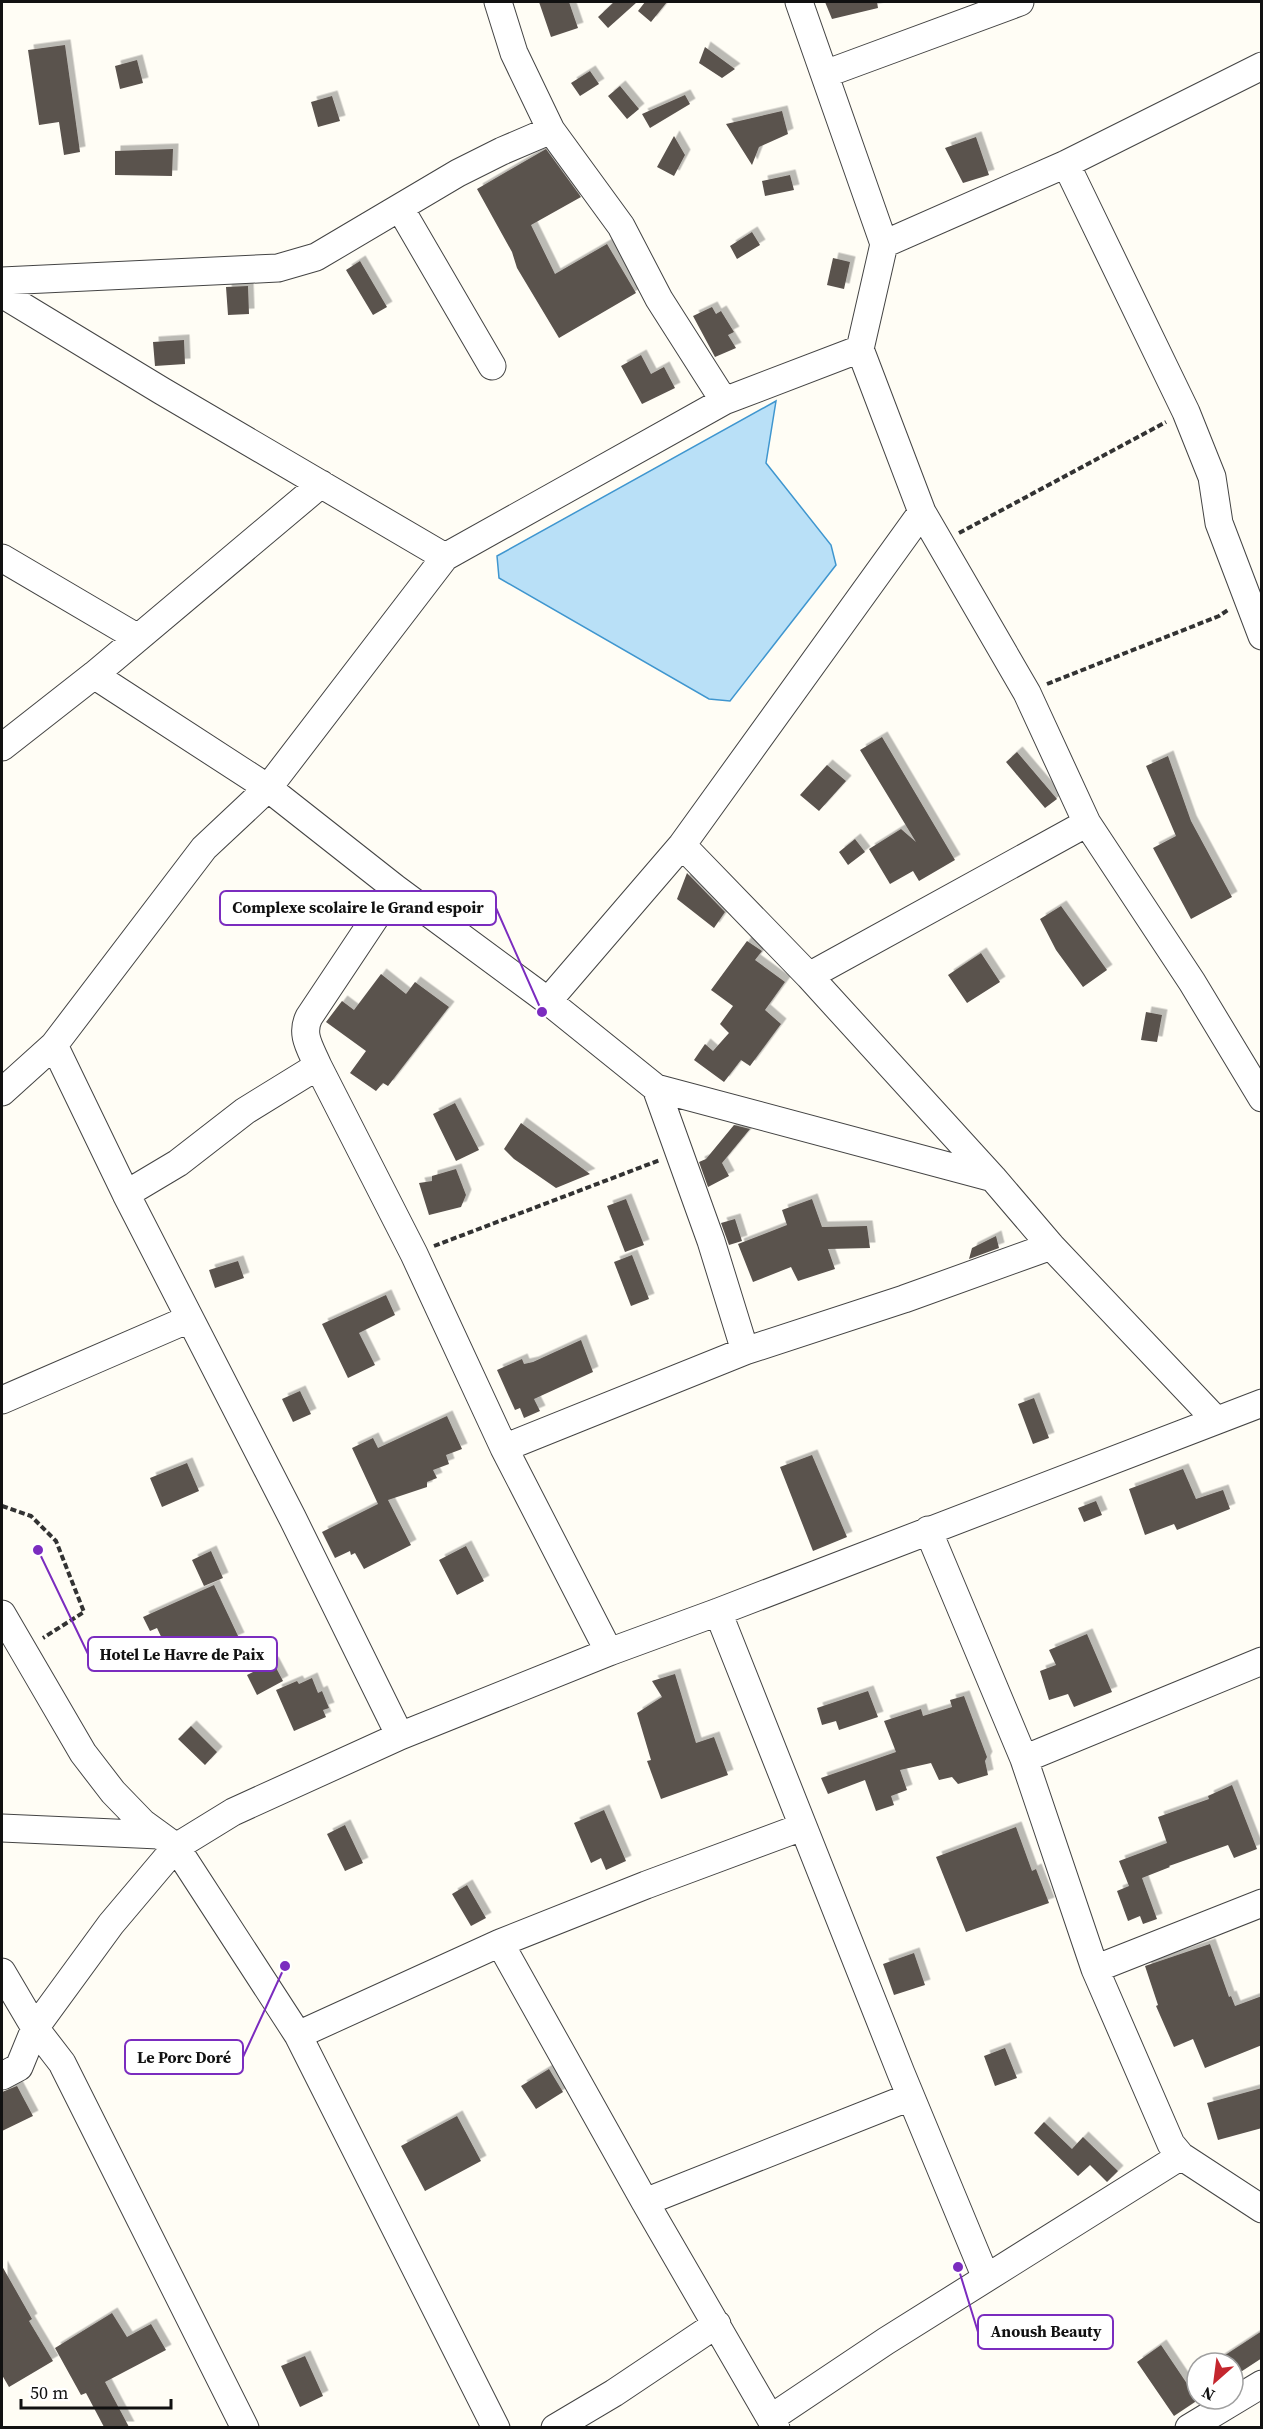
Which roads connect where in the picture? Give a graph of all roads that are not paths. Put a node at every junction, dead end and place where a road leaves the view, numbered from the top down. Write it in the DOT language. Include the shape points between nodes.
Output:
graph roads {
  1 [pos="498,2"];
  2 [pos="799,2"];
  3 [pos="1020,2"];
  4 [pos="1262,66"];
  5 [pos="825,74"];
  6 [pos="551,130"];
  7 [pos="1066,164"];
  8 [pos="400,208"];
  9 [pos="884,244"];
  10 [pos="2,281"];
  11 [pos="2,294"];
  12 [pos="860,348"];
  13 [pos="492,366"];
  14 [pos="724,400"];
  15 [pos="321,484"];
  16 [pos="922,512"];
  17 [pos="445,557"];
  18 [pos="2,558"];
  19 [pos="1262,636"];
  20 [pos="138,638"];
  21 [pos="94,675"];
  22 [pos="2,747"];
  23 [pos="268,788"];
  24 [pos="1087,823"];
  25 [pos="682,844"];
  26 [pos="394,888"];
  27 [pos="809,976"];
  28 [pos="548,1001"];
  29 [pos="54,1045"];
  30 [pos="318,1066"];
  31 [pos="656,1088"];
  32 [pos="2,1092"];
  33 [pos="1262,1098"];
  34 [pos="993,1178"];
  35 [pos="126,1194"];
  36 [pos="1051,1246"];
  37 [pos="189,1319"];
  38 [pos="746,1351"];
  39 [pos="2,1400"];
  40 [pos="1262,1403"];
  41 [pos="1216,1420"];
  42 [pos="504,1448"];
  43 [pos="928,1530"];
  44 [pos="718,1612"];
  45 [pos="2,1614"];
  46 [pos="609,1652"];
  47 [pos="1262,1660"];
  48 [pos="400,1736"];
  49 [pos="1024,1759"];
  50 [pos="802,1827"];
  51 [pos="2,1828"];
  52 [pos="168,1841"];
  53 [pos="1262,1903"];
  54 [pos="500,1943"];
  55 [pos="1095,1969"];
  56 [pos="2,1972"];
  57 [pos="35,2028"];
  58 [pos="298,2035"];
  59 [pos="2,2076"];
  60 [pos="910,2097"];
  61 [pos="1181,2156"];
  62 [pos="645,2202"];
  63 [pos="1262,2209"];
  64 [pos="986,2278"];
  65 [pos="717,2324"];
  66 [pos="1262,2384"];
  67 [pos="774,2423"];
  68 [pos="245,2427"];
  69 [pos="496,2427"];
  70 [pos="555,2427"];
  71 [pos="1189,2427"];
  1 -- 6 [label="street" via="514,53"];
  2 -- 5 [label="street"];
  3 -- 5 [label="street"];
  4 -- 7 [label="street"];
  5 -- 9 [label="street"];
  6 -- 8 [label="street" via="458,173"];
  6 -- 14 [label="street" via="621,226 659,299"];
  7 -- 9 [label="street"];
  7 -- 19 [label="street" via="1186,412 1212,477 1219,523"];
  8 -- 10 [label="street" via="316,256 278,268"];
  8 -- 13 [label="street"];
  9 -- 12 [label="street"];
  11 -- 15 [label="street"];
  12 -- 14 [label="street"];
  12 -- 16 [label="street"];
  14 -- 17 [label="street"];
  15 -- 17 [label="street"];
  15 -- 20 [label="street"];
  16 -- 24 [label="street" via="1027,693"];
  16 -- 25 [label="street"];
  17 -- 23 [label="street"];
  18 -- 20 [label="street"];
  20 -- 21 [label="street"];
  21 -- 22 [label="street"];
  21 -- 23 [label="street"];
  23 -- 26 [label="street"];
  23 -- 29 [label="street" via="204,848"];
  24 -- 27 [label="street"];
  24 -- 33 [label="street" via="1192,982"];
  25 -- 27 [label="street"];
  25 -- 28 [label="street"];
  26 -- 28 [label="street"];
  26 -- 30 [label="street" via="304,1027"];
  27 -- 34 [label="street"];
  28 -- 31 [label="street"];
  29 -- 32 [label="street"];
  29 -- 35 [label="street"];
  30 -- 35 [label="street" via="245,1111 178,1163"];
  30 -- 42 [label="street" via="414,1254"];
  31 -- 34 [label="street"];
  31 -- 38 [label="street"];
  34 -- 36 [label="street"];
  35 -- 37 [label="street"];
  36 -- 38 [label="street"];
  36 -- 41 [label="street"];
  37 -- 39 [label="street"];
  37 -- 48 [label="street"];
  38 -- 42 [label="street"];
  40 -- 41 [label="street"];
  41 -- 43 [label="street"];
  42 -- 46 [label="street"];
  43 -- 44 [label="street"];
  43 -- 49 [label="street"];
  44 -- 46 [label="street"];
  44 -- 50 [label="street"];
  45 -- 52 [label="street" via="83,1753 113,1792"];
  46 -- 48 [label="street"];
  47 -- 49 [label="street"];
  48 -- 52 [label="street"];
  49 -- 55 [label="street"];
  50 -- 54 [label="street"];
  50 -- 60 [label="street"];
  51 -- 52 [label="street"];
  52 -- 57 [label="street"];
  52 -- 58 [label="street"];
  53 -- 55 [label="street"];
  54 -- 58 [label="street"];
  54 -- 62 [label="street"];
  55 -- 61 [label="street" via="1170,2144"];
  56 -- 57 [label="street"];
  57 -- 59 [label="street" via="19,2067"];
  57 -- 68 [label="street" via="62,2063"];
  58 -- 69 [label="street"];
  60 -- 62 [label="street"];
  60 -- 64 [label="street"];
  61 -- 63 [label="street"];
  61 -- 64 [label="street"];
  62 -- 65 [label="street"];
  64 -- 67 [label="street"];
  65 -- 67 [label="street"];
  65 -- 70 [label="street"];
  66 -- 71 [label="street"];
}
